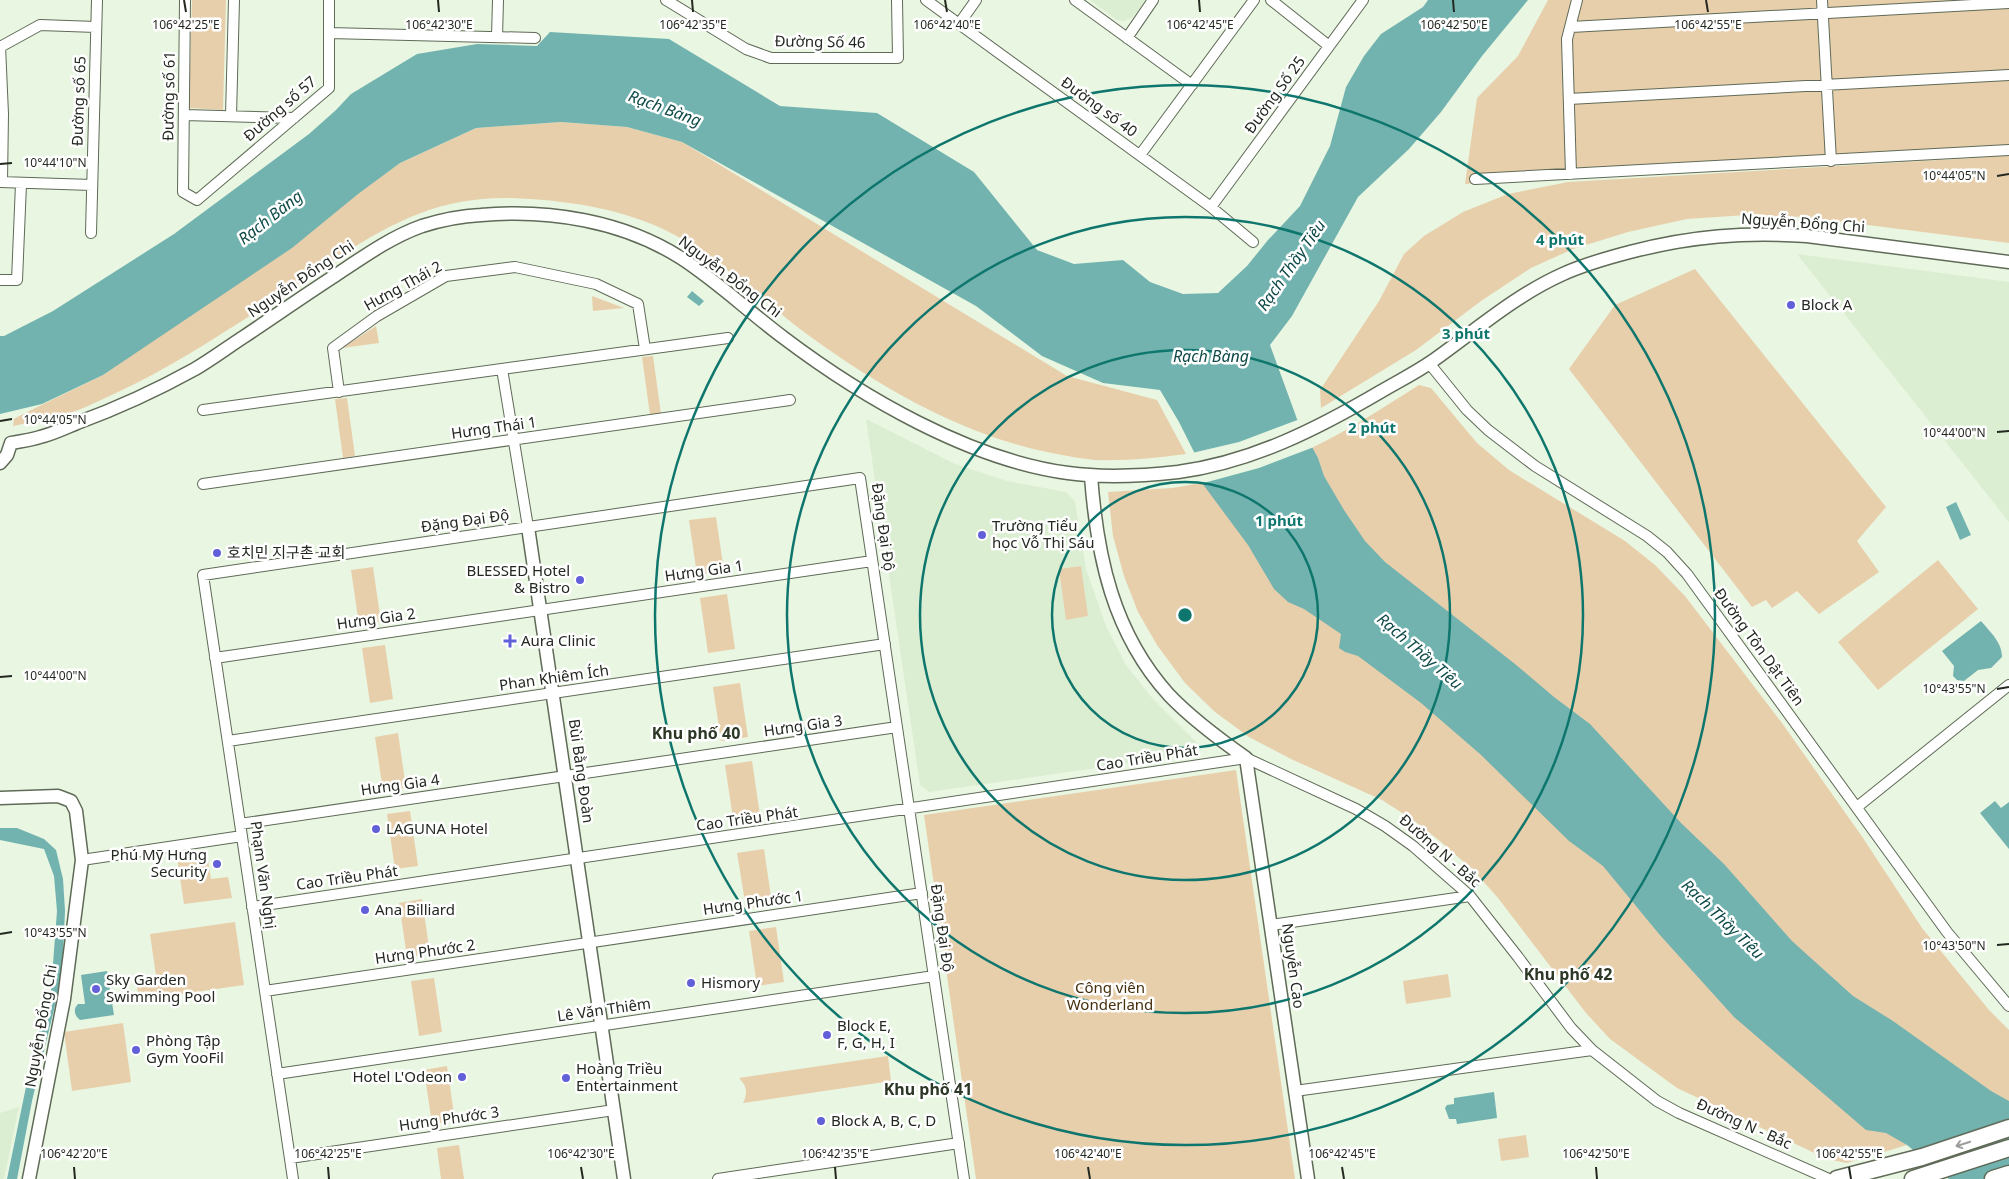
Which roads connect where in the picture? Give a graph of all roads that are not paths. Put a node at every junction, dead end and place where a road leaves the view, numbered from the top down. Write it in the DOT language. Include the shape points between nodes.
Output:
graph roads {
  1 [pos="97,0"];
  2 [pos="185,0"];
  3 [pos="234,0"];
  4 [pos="329,0"];
  5 [pos="498,0"];
  6 [pos="666,0"];
  7 [pos="897,0"];
  8 [pos="926,0"];
  9 [pos="976,0"];
  10 [pos="1075,0"];
  11 [pos="1153,0"];
  12 [pos="1254,0"];
  13 [pos="1272,0"];
  14 [pos="1363,0"];
  15 [pos="1577,0"];
  16 [pos="1822,0"];
  17 [pos="2009,3"];
  18 [pos="1823,14"];
  19 [pos="959,24"];
  20 [pos="1571,27"];
  21 [pos="96,28"];
  22 [pos="329,33"];
  23 [pos="497,37"];
  24 [pos="535,38"];
  25 [pos="1127,38"];
  26 [pos="0,46"];
  27 [pos="1330,46"];
  28 [pos="2009,75"];
  29 [pos="1192,85"];
  30 [pos="1827,85"];
  31 [pos="1569,100"];
  32 [pos="1,114"];
  33 [pos="184,115"];
  34 [pos="232,116"];
  35 [pos="294,118"];
  36 [pos="2009,150"];
  37 [pos="1140,156"];
  38 [pos="1831,161"];
  39 [pos="1571,174"];
  40 [pos="1475,179"];
  41 [pos="1,182"];
  42 [pos="21,184"];
  43 [pos="92,186"];
  44 [pos="183,192"];
  45 [pos="1211,208"];
  46 [pos="91,233"];
  47 [pos="1253,242"];
  48 [pos="2009,262"];
  49 [pos="0,280"];
  50 [pos="728,338"];
  51 [pos="645,349"];
  52 [pos="1429,363"];
  53 [pos="502,369"];
  54 [pos="339,392"];
  55 [pos="790,400"];
  56 [pos="203,410"];
  57 [pos="515,440"];
  58 [pos="0,463"];
  59 [pos="1091,476"];
  60 [pos="203,484"];
  61 [pos="528,527"];
  62 [pos="872,561"];
  63 [pos="203,575"];
  64 [pos="540,610"];
  65 [pos="885,644"];
  66 [pos="215,658"];
  67 [pos="2009,685"];
  68 [pos="553,693"];
  69 [pos="897,727"];
  70 [pos="228,741"];
  71 [pos="1246,758"];
  72 [pos="565,776"];
  73 [pos="0,798"];
  74 [pos="1857,807"];
  75 [pos="909,810"];
  76 [pos="240,824"];
  77 [pos="242,836"];
  78 [pos="577,859"];
  79 [pos="82,860"];
  80 [pos="922,893"];
  81 [pos="1470,896"];
  82 [pos="252,907"];
  83 [pos="1271,925"];
  84 [pos="589,943"];
  85 [pos="934,976"];
  86 [pos="265,991"];
  87 [pos="2009,1006"];
  88 [pos="601,1026"];
  89 [pos="1592,1050"];
  90 [pos="277,1074"];
  91 [pos="1295,1091"];
  92 [pos="614,1110"];
  93 [pos="2009,1128"];
  94 [pos="959,1143"];
  95 [pos="2009,1148"];
  96 [pos="290,1158"];
  97 [pos="2009,1174"];
  98 [pos="30,1179"];
  99 [pos="293,1179"];
  100 [pos="624,1179"];
  101 [pos="718,1179"];
  102 [pos="964,1179"];
  103 [pos="1308,1179"];
  104 [pos="1829,1179"];
  105 [pos="1837,1179"];
  106 [pos="1914,1179"];
  107 [pos="1993,1179"];
  1 -- 21 [label="street, Đường số 65"];
  2 -- 33 [label="street, Đường số 61"];
  3 -- 34 [label="street"];
  4 -- 22 [label="street, Đường số 57"];
  5 -- 23 [label="street"];
  6 -- 7 [label="street, Đường Số 46" via="746,49 771,58 898,58"];
  8 -- 19 [label="street, Đường số 40"];
  9 -- 19 [label="street"];
  10 -- 25 [label="street"];
  11 -- 25 [label="street"];
  12 -- 29 [label="street"];
  13 -- 27 [label="street"];
  14 -- 27 [label="street, Đường Số 25"];
  15 -- 20 [label="street"];
  16 -- 18 [label="street"];
  17 -- 18 [label="street"];
  18 -- 20 [label="street"];
  18 -- 30 [label="street"];
  19 -- 37 [label="street, Đường số 40"];
  20 -- 31 [label="street" via="1567,39"];
  21 -- 26 [label="street" via="40,25"];
  21 -- 43 [label="street, Đường số 65"];
  22 -- 23 [label="street"];
  22 -- 35 [label="street, Đường số 57" via="329,88"];
  23 -- 24 [label="street"];
  25 -- 29 [label="street"];
  26 -- 32 [label="street"];
  27 -- 45 [label="street, Đường Số 25"];
  28 -- 30 [label="street"];
  29 -- 37 [label="street"];
  30 -- 31 [label="street"];
  30 -- 38 [label="street"];
  31 -- 39 [label="street"];
  32 -- 41 [label="street"];
  33 -- 34 [label="street"];
  33 -- 44 [label="street, Đường số 61"];
  34 -- 35 [label="street"];
  35 -- 44 [label="street, Đường số 57" via="196,200"];
  36 -- 38 [label="street"];
  37 -- 45 [label="street, Đường số 40"];
  38 -- 39 [label="street"];
  39 -- 40 [label="street"];
  41 -- 42 [label="street"];
  42 -- 43 [label="street"];
  42 -- 49 [label="street" via="17,280"];
  43 -- 46 [label="street, Đường số 65"];
  45 -- 47 [label="street, Đường số 40"];
  48 -- 52 [label="street, Nguyễn Đổng Chi" via="1776,234 1719,235 1663,243 1586,264 1561,275 1493,314"];
  50 -- 51 [label="street"];
  51 -- 53 [label="street"];
  51 -- 54 [label="street, Hưng Thái 2" via="638,304 596,284 514,267 446,276 377,316 333,348"];
  52 -- 59 [label="street, Nguyễn Đổng Chi" via="1310,431 1246,456 1194,469"];
  52 -- 74 [label="street, Đường Tôn Dật Tiên" via="1467,410 1488,430 1535,466 1624,521 1667,552 1687,574"];
  53 -- 54 [label="street"];
  53 -- 57 [label="street, Bùi Bằng Đoàn"];
  54 -- 56 [label="street"];
  55 -- 57 [label="street, Hưng Thái 1"];
  57 -- 60 [label="street, Hưng Thái 1"];
  57 -- 61 [label="street, Bùi Bằng Đoàn"];
  58 -- 59 [label="street, Nguyễn Đổng Chi" via="11,444 40,437 116,409 196,368 372,251 420,227 458,217 518,214 594,222 652,242 683,259 793,344 862,390 910,417 992,454 1030,466"];
  59 -- 71 [label="street, Đường N - Bắc" via="1094,519 1108,585 1134,647 1170,696"];
  61 -- 62 [label="street, Đặng Đại Độ" via="860,478"];
  61 -- 63 [label="street, Đặng Đại Độ"];
  61 -- 64 [label="street, Bùi Bằng Đoàn"];
  62 -- 64 [label="street, Hưng Gia 1"];
  62 -- 65 [label="street, Đặng Đại Độ"];
  63 -- 66 [label="street, Phạm Văn Nghị"];
  64 -- 66 [label="street, Hưng Gia 2"];
  64 -- 68 [label="street, Bùi Bằng Đoàn"];
  65 -- 68 [label="street, Phan Khiêm Ích"];
  65 -- 69 [label="street, Đặng Đại Độ"];
  66 -- 70 [label="street, Phạm Văn Nghị"];
  67 -- 74 [label="street"];
  68 -- 70 [label="street, Phan Khiêm Ích"];
  68 -- 72 [label="street, Bùi Bằng Đoàn"];
  69 -- 72 [label="street, Hưng Gia 3"];
  69 -- 75 [label="street, Đặng Đại Độ"];
  70 -- 76 [label="street, Phạm Văn Nghị"];
  71 -- 75 [label="street, Cao Triều Phát"];
  71 -- 81 [label="street, Đường N - Bắc" via="1320,791 1385,826"];
  71 -- 83 [label="street, Nguyễn Cao"];
  72 -- 76 [label="street, Hưng Gia 4"];
  72 -- 78 [label="street, Bùi Bằng Đoàn"];
  73 -- 79 [label="street, Nguyễn Đổng Chi" via="58,796 71,801 76,811"];
  74 -- 87 [label="street, Đường Tôn Dật Tiên" via="1948,932"];
  75 -- 78 [label="street, Cao Triều Phát"];
  75 -- 80 [label="street, Đặng Đại Độ"];
  76 -- 77 [label="street, Phạm Văn Nghị"];
  77 -- 79 [label="street"];
  77 -- 82 [label="street, Phạm Văn Nghị"];
  78 -- 82 [label="street, Cao Triều Phát"];
  78 -- 84 [label="street, Bùi Bằng Đoàn"];
  79 -- 98 [label="street, Nguyễn Đổng Chi" via="64,999"];
  80 -- 84 [label="street, Hưng Phước 1"];
  80 -- 85 [label="street, Đặng Đại Độ"];
  81 -- 83 [label="street"];
  81 -- 89 [label="street, Đường N - Bắc" via="1571,1028"];
  82 -- 86 [label="street, Phạm Văn Nghị"];
  83 -- 91 [label="street, Nguyễn Cao"];
  84 -- 86 [label="street, Hưng Phước 2"];
  84 -- 88 [label="street, Bùi Bằng Đoàn"];
  85 -- 88 [label="street, Lê Văn Thiêm"];
  85 -- 94 [label="street, Đặng Đại Độ"];
  86 -- 90 [label="street, Phạm Văn Nghị"];
  88 -- 90 [label="street, Lê Văn Thiêm"];
  88 -- 92 [label="street, Bùi Bằng Đoàn"];
  89 -- 91 [label="street"];
  89 -- 104 [label="street, Đường N - Bắc" via="1657,1101 1679,1113"];
  90 -- 96 [label="street, Phạm Văn Nghị"];
  91 -- 103 [label="street, Nguyễn Cao"];
  92 -- 96 [label="street, Hưng Phước 3"];
  92 -- 100 [label="street, Bùi Bằng Đoàn"];
  93 -- 105 [label="main road, one-way" via="1922,1157"];
  94 -- 101 [label="street"];
  94 -- 102 [label="street, Đặng Đại Độ"];
  95 -- 106 [label="main road"];
  96 -- 99 [label="street, Phạm Văn Nghị"];
  97 -- 107 [label="main road"];
}
